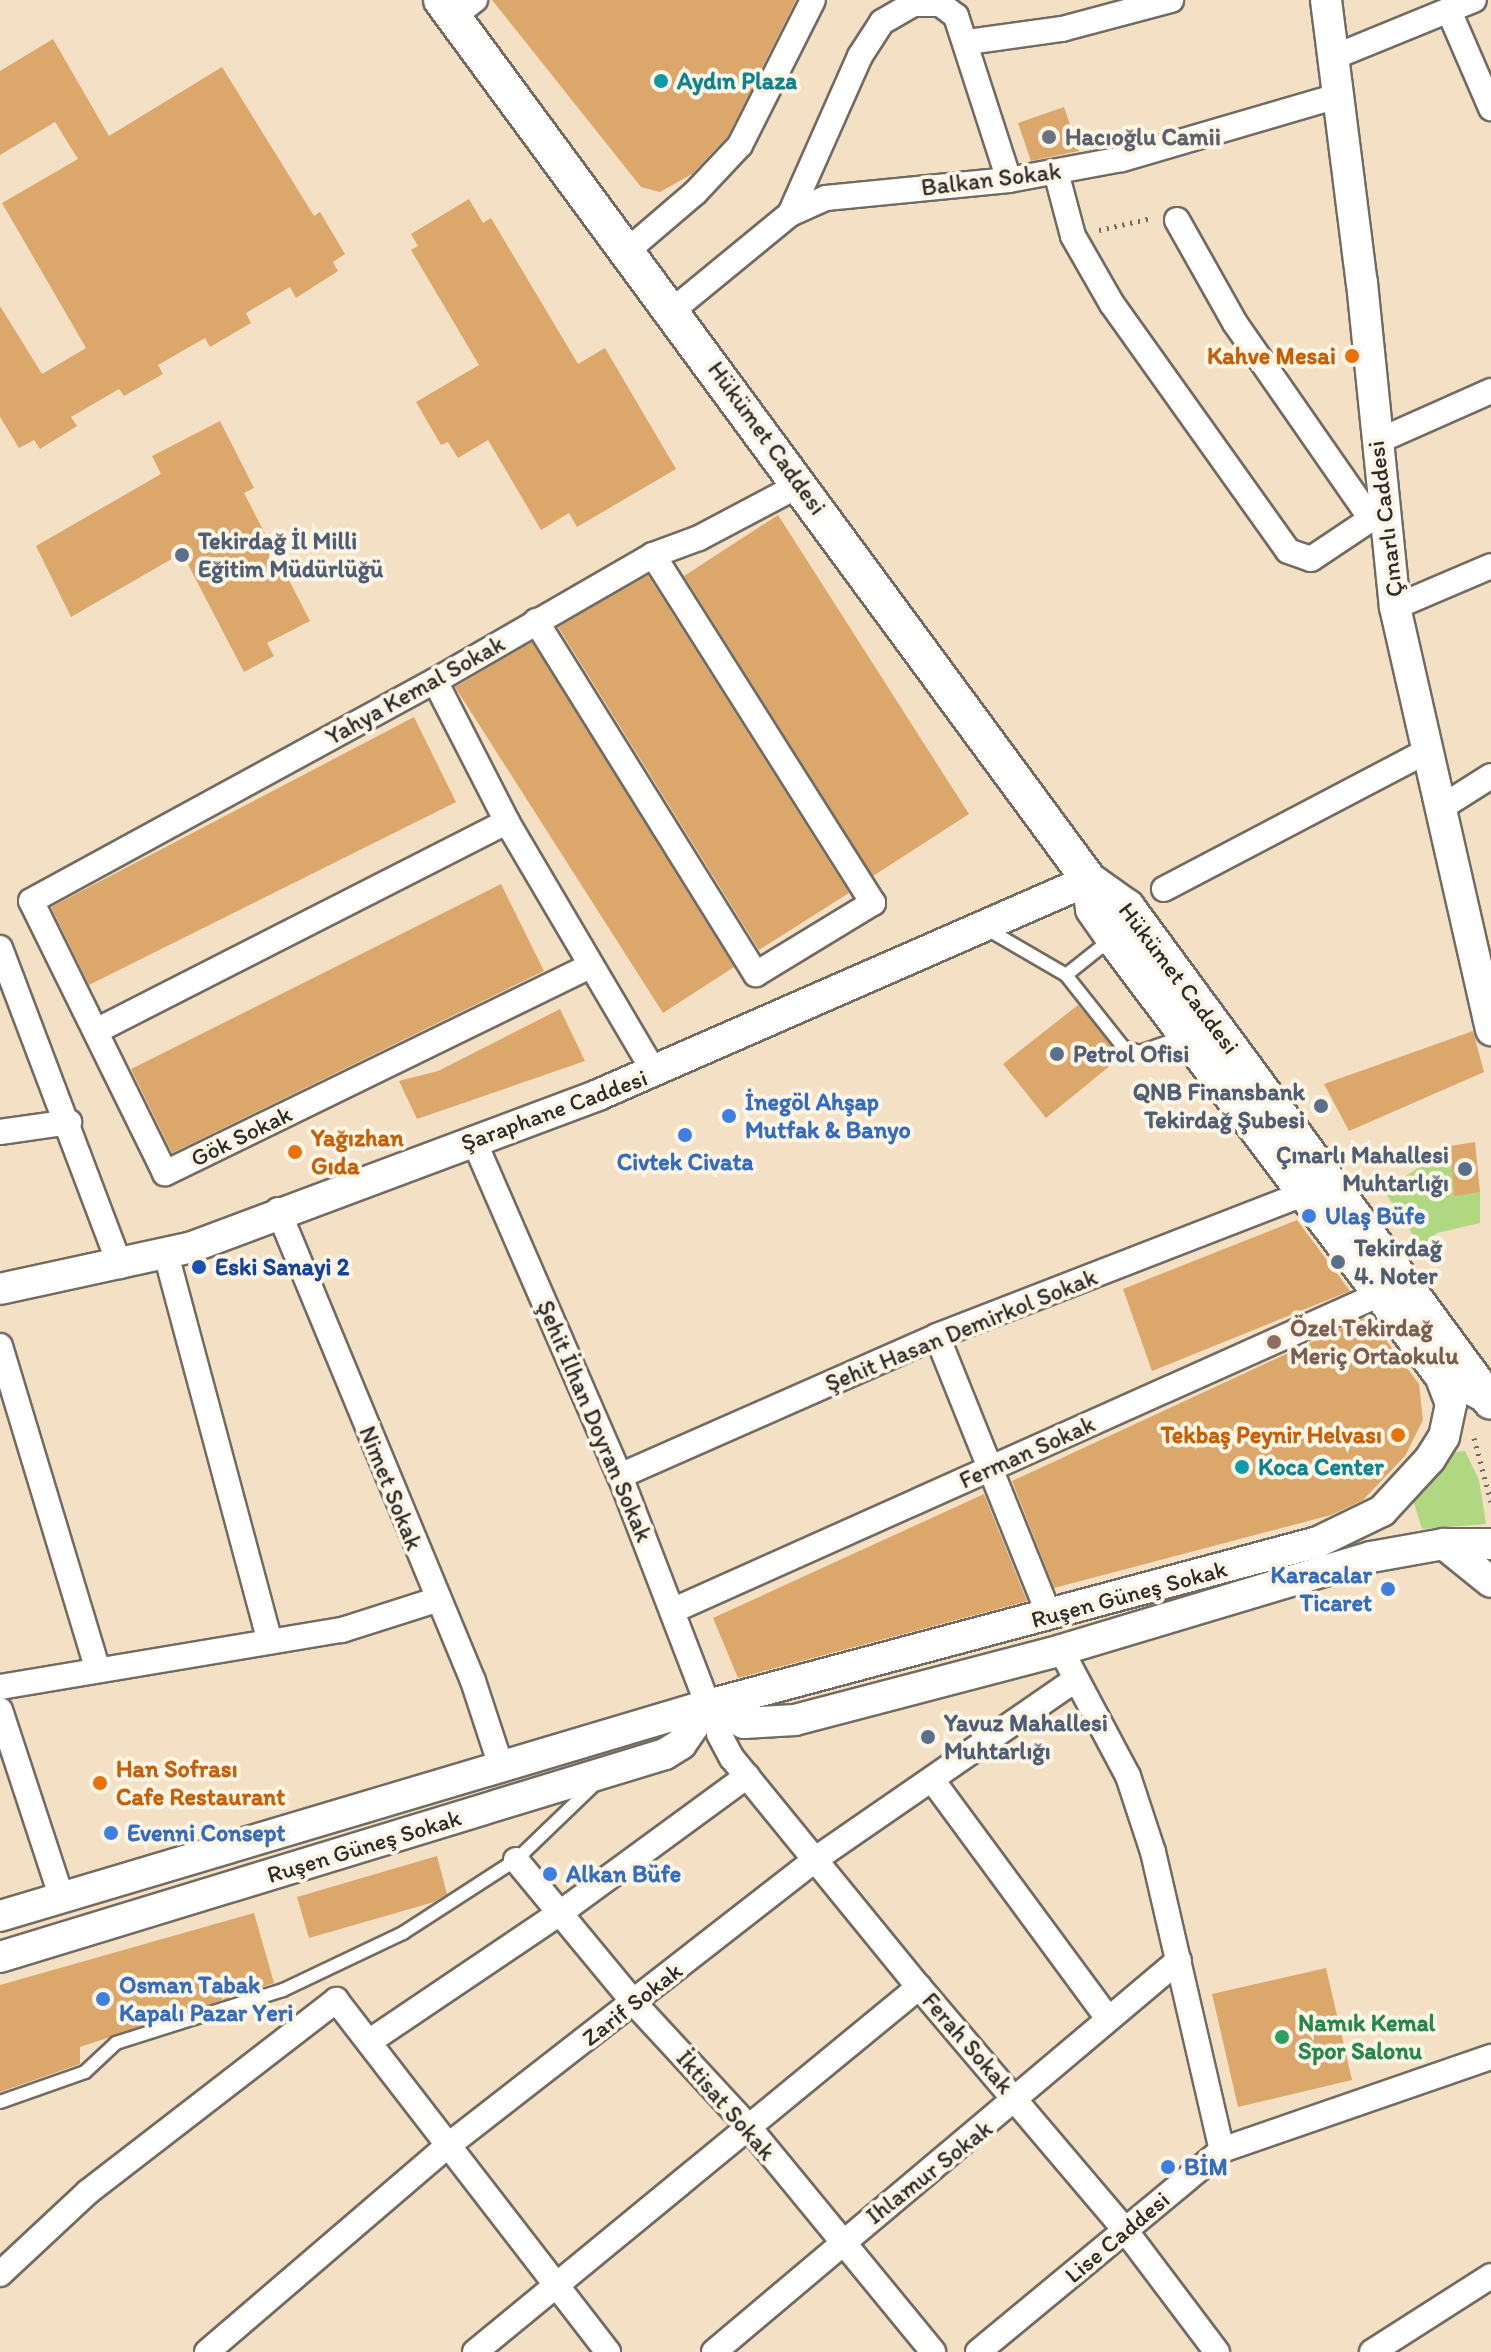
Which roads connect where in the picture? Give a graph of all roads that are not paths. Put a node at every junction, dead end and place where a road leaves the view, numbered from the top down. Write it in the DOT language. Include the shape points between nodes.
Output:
graph roads {
  1 [pos="813,0"];
  2 [pos="1171,0"];
  3 [pos="1326,0"];
  4 [pos="1474,0"];
  5 [pos="456,6"];
  6 [pos="1449,11"];
  7 [pos="968,42"];
  8 [pos="1334,57"];
  9 [pos="1338,96"];
  10 [pos="1491,108"];
  11 [pos="1056,172"];
  12 [pos="1009,180"];
  13 [pos="790,214"];
  14 [pos="1177,220"];
  15 [pos="627,251"];
  16 [pos="673,310"];
  17 [pos="1491,391"];
  18 [pos="1376,442"];
  19 [pos="801,484"];
  20 [pos="1378,521"];
  21 [pos="653,555"];
  22 [pos="1491,566"];
  23 [pos="1395,607"];
  24 [pos="536,621"];
  25 [pos="435,681"];
  26 [pos="1429,750"];
  27 [pos="1491,776"];
  28 [pos="1442,807"];
  29 [pos="507,822"];
  30 [pos="1089,880"];
  31 [pos="1164,889"];
  32 [pos="31,901"];
  33 [pos="985,927"];
  34 [pos="1113,938"];
  35 [pos="0,948"];
  36 [pos="1484,960"];
  37 [pos="590,966"];
  38 [pos="1066,975"];
  39 [pos="1200,1026"];
  40 [pos="98,1030"];
  41 [pos="1491,1030"];
  42 [pos="655,1073"];
  43 [pos="69,1122"];
  44 [pos="0,1132"];
  45 [pos="474,1141"];
  46 [pos="1306,1193"];
  47 [pos="278,1210"];
  48 [pos="166,1254"];
  49 [pos="120,1266"];
  50 [pos="0,1289"];
  51 [pos="1380,1294"];
  52 [pos="937,1336"];
  53 [pos="0,1346"];
  54 [pos="1438,1370"];
  55 [pos="1490,1394"];
  56 [pos="993,1467"];
  57 [pos="620,1476"];
  58 [pos="1444,1544"];
  59 [pos="1491,1544"];
  60 [pos="1491,1582"];
  61 [pos="436,1600"];
  62 [pos="674,1610"];
  63 [pos="1049,1615"];
  64 [pos="270,1641"];
  65 [pos="1061,1650"];
  66 [pos="97,1667"];
  67 [pos="1075,1680"];
  68 [pos="0,1687"];
  69 [pos="708,1705"];
  70 [pos="0,1710"];
  71 [pos="719,1734"];
  72 [pos="501,1766"];
  73 [pos="605,1774"];
  74 [pos="747,1776"];
  75 [pos="933,1781"];
  76 [pos="817,1858"];
  77 [pos="516,1860"];
  78 [pos="62,1899"];
  79 [pos="560,1913"];
  80 [pos="0,1916"];
  81 [pos="74,1935"];
  82 [pos="0,1957"];
  83 [pos="1179,1960"];
  84 [pos="919,1987"];
  85 [pos="635,2004"];
  86 [pos="1107,2017"];
  87 [pos="370,2041"];
  88 [pos="1491,2057"];
  89 [pos="1019,2100"];
  90 [pos="0,2102"];
  91 [pos="746,2124"];
  92 [pos="450,2144"];
  93 [pos="1222,2150"];
  94 [pos="1125,2230"];
  95 [pos="839,2243"];
  96 [pos="0,2274"];
  97 [pos="1491,2276"];
  98 [pos="552,2283"];
  99 [pos="207,2352"];
  100 [pos="475,2352"];
  101 [pos="608,2352"];
  102 [pos="714,2352"];
  103 [pos="933,2352"];
  104 [pos="978,2352"];
  105 [pos="1217,2352"];
  106 [pos="1372,2352"];
  1 -- 15 [label="street" via="740,145 695,193"];
  2 -- 7 [label="street" via="1062,29"];
  3 -- 8 [label="street, Çınarlı Caddesi"];
  4 -- 6 [label="street"];
  5 -- 15 [label="main road, Hükümet Caddesi"];
  6 -- 8 [label="street"];
  6 -- 10 [label="street"];
  7 -- 12 [label="street"];
  7 -- 13 [label="street" via="956,16 940,4 913,4 882,22 860,56"];
  8 -- 9 [label="street, Çınarlı Caddesi"];
  9 -- 11 [label="street, Balkan Sokak" via="1122,159"];
  9 -- 18 [label="street, Çınarlı Caddesi"];
  11 -- 12 [label="street, Balkan Sokak"];
  11 -- 20 [label="street" via="1073,236 1112,304 1288,551 1311,559"];
  12 -- 13 [label="street, Balkan Sokak" via="826,198"];
  13 -- 16 [label="street, Balkan Sokak"];
  14 -- 20 [label="street" via="1235,323"];
  15 -- 16 [label="main road, Hükümet Caddesi"];
  16 -- 19 [label="main road, Hükümet Caddesi"];
  17 -- 18 [label="street"];
  18 -- 20 [label="street, Çınarlı Caddesi"];
  19 -- 21 [label="street, Yahya Kemal Sokak" via="699,538"];
  19 -- 30 [label="main road, Hükümet Caddesi"];
  20 -- 23 [label="street, Çınarlı Caddesi"];
  21 -- 24 [label="street, Yahya Kemal Sokak"];
  21 -- 24 [label="street" via="873,903 756,974"];
  22 -- 23 [label="street"];
  23 -- 26 [label="street, Çınarlı Caddesi"];
  24 -- 25 [label="street, Yahya Kemal Sokak"];
  25 -- 29 [label="street"];
  25 -- 32 [label="street, Yahya Kemal Sokak"];
  26 -- 28 [label="street, Çınarlı Caddesi"];
  26 -- 31 [label="street"];
  27 -- 28 [label="street"];
  28 -- 36 [label="street, Çınarlı Caddesi"];
  29 -- 37 [label="street"];
  29 -- 40 [label="street"];
  30 -- 33 [label="street, Şaraphane Caddesi"];
  30 -- 34 [label="main road, Hükümet Caddesi" via="1093,909"];
  30 -- 39 [label="main road, Hükümet Caddesi" via="1127,907"];
  32 -- 40 [label="street, Gök Sokak"];
  33 -- 38 [label="lane"];
  33 -- 42 [label="street, Şaraphane Caddesi"];
  34 -- 38 [label="lane"];
  34 -- 39 [label="main road, Hükümet Caddesi"];
  35 -- 43 [label="street"];
  36 -- 41 [label="street, Çınarlı Caddesi"];
  37 -- 40 [label="street, Gök Sokak" via="165,1173"];
  37 -- 42 [label="street"];
  38 -- 39 [label="lane" via="1123,1047 1140,1052 1160,1048"];
  39 -- 46 [label="main road, Hükümet Caddesi"];
  39 -- 55 [label="main road, Hükümet Caddesi"];
  42 -- 45 [label="street, Şaraphane Caddesi"];
  43 -- 44 [label="street"];
  43 -- 49 [label="street"];
  45 -- 47 [label="street, Şaraphane Caddesi"];
  45 -- 57 [label="street, Şehit İlhan Doyran Sokak"];
  46 -- 51 [label="main road, Hükümet Caddesi"];
  46 -- 52 [label="street, Şehit Hasan Demirkol Sokak"];
  47 -- 48 [label="street, Şaraphane Caddesi"];
  47 -- 61 [label="street, Nimet Sokak"];
  48 -- 49 [label="street, Şaraphane Caddesi"];
  48 -- 64 [label="street"];
  49 -- 50 [label="street, Şaraphane Caddesi"];
  51 -- 54 [label="main road, Hükümet Caddesi"];
  51 -- 56 [label="street, Ferman Sokak"];
  52 -- 56 [label="street"];
  52 -- 57 [label="street, Şehit Hasan Demirkol Sokak"];
  53 -- 66 [label="street"];
  54 -- 55 [label="main road, Hükümet Caddesi"];
  54 -- 63 [label="street, Ruşen Güneş Sokak" via="1451,1404 1444,1437 1382,1511 1318,1542"];
  56 -- 62 [label="street, Ferman Sokak"];
  56 -- 63 [label="street"];
  57 -- 62 [label="street, Şehit İlhan Doyran Sokak"];
  58 -- 59 [label="street, Ruşen Güneş Sokak"];
  58 -- 60 [label="street"];
  58 -- 65 [label="street, Ruşen Güneş Sokak" via="1371,1557"];
  61 -- 64 [label="street" via="342,1630"];
  61 -- 72 [label="street, Nimet Sokak" via="473,1681"];
  62 -- 69 [label="street, Şehit İlhan Doyran Sokak"];
  63 -- 65 [label="street"];
  63 -- 69 [label="street, Ruşen Güneş Sokak"];
  64 -- 66 [label="street"];
  65 -- 67 [label="street"];
  65 -- 69 [label="street, Ruşen Güneş Sokak" via="795,1720 744,1723"];
  66 -- 68 [label="street"];
  67 -- 75 [label="street, Zarif Sokak"];
  67 -- 83 [label="street" via="1128,1776"];
  69 -- 72 [label="street, Ruşen Güneş Sokak"];
  69 -- 73 [label="street, Ruşen Güneş Sokak" via="681,1744"];
  70 -- 78 [label="street"];
  71 -- 74 [label="street, Ferah Sokak"];
  72 -- 78 [label="street, Ruşen Güneş Sokak"];
  73 -- 77 [label="lane"];
  73 -- 81 [label="street, Ruşen Güneş Sokak"];
  74 -- 76 [label="street, Ferah Sokak"];
  74 -- 79 [label="street"];
  75 -- 76 [label="street, Zarif Sokak"];
  75 -- 86 [label="street"];
  76 -- 84 [label="street, Ferah Sokak"];
  76 -- 85 [label="street, Zarif Sokak"];
  77 -- 79 [label="street, İktisat Sokak"];
  77 -- 90 [label="lane" via="354,1958 283,1990 116,2043 85,2072"];
  78 -- 80 [label="street, Ruşen Güneş Sokak"];
  78 -- 81 [label="street"];
  79 -- 85 [label="street, İktisat Sokak"];
  79 -- 87 [label="street"];
  81 -- 82 [label="street, Ruşen Güneş Sokak"];
  83 -- 86 [label="street, Ihlamur Sokak"];
  83 -- 93 [label="street"];
  84 -- 89 [label="street, Ferah Sokak"];
  84 -- 91 [label="street"];
  85 -- 91 [label="street, İktisat Sokak"];
  85 -- 92 [label="street, Zarif Sokak"];
  86 -- 89 [label="street, Ihlamur Sokak"];
  87 -- 92 [label="street"];
  87 -- 96 [label="street" via="336,2000 88,2192"];
  88 -- 93 [label="street, Lise Caddesi"];
  89 -- 94 [label="street, Ferah Sokak"];
  89 -- 95 [label="street, Ihlamur Sokak"];
  91 -- 95 [label="street, İktisat Sokak"];
  91 -- 98 [label="street"];
  92 -- 98 [label="street"];
  92 -- 99 [label="street, Zarif Sokak"];
  93 -- 94 [label="street, Lise Caddesi"];
  94 -- 104 [label="street, Lise Caddesi"];
  94 -- 105 [label="street, Ferah Sokak"];
  95 -- 102 [label="street, Ihlamur Sokak"];
  95 -- 103 [label="street, İktisat Sokak"];
  97 -- 106 [label="street"];
  98 -- 100 [label="street"];
  98 -- 101 [label="street"];
}
